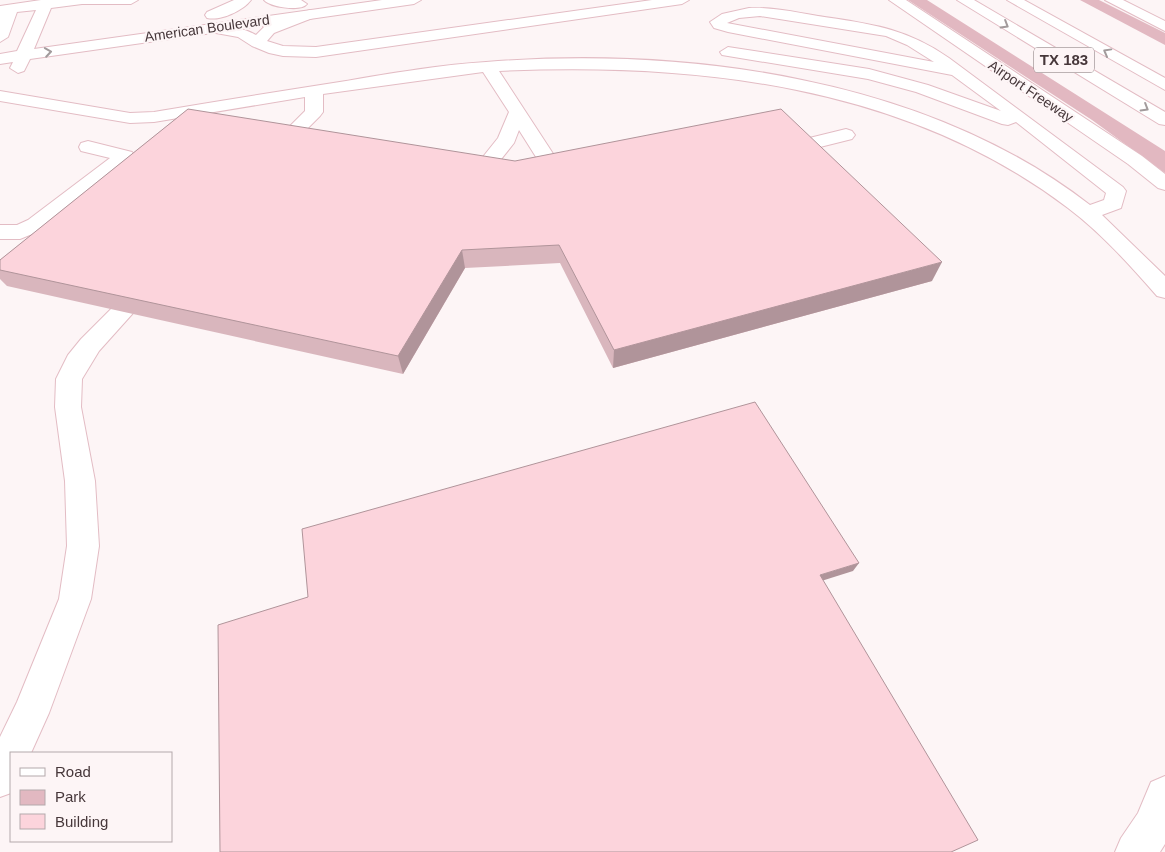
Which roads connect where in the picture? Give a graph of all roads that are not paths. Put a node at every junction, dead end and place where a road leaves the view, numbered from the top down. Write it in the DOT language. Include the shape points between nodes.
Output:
graph roads {
  1 [pos="131,0"];
  2 [pos="244,0"];
  3 [pos="270,0"];
  4 [pos="335,0"];
  5 [pos="414,0"];
  6 [pos="682,0"];
  7 [pos="896,0"];
  8 [pos="964,0"];
  9 [pos="992,0"];
  10 [pos="1014,0"];
  11 [pos="1043,0"];
  12 [pos="1112,0"];
  13 [pos="46,3"];
  14 [pos="6,9"];
  15 [pos="305,9"];
  16 [pos="211,21"];
  17 [pos="1165,26"];
  18 [pos="1108,36"];
  19 [pos="0,37"];
  20 [pos="30,39"];
  21 [pos="0,43"];
  22 [pos="257,43"];
  23 [pos="728,52"];
  24 [pos="23,56"];
  25 [pos="0,59"];
  26 [pos="488,66"];
  27 [pos="956,71"];
  28 [pos="1165,85"];
  29 [pos="314,90"];
  30 [pos="3,96"];
  31 [pos="1165,99"];
  32 [pos="517,112"];
  33 [pos="1165,120"];
  34 [pos="846,135"];
  35 [pos="1050,137"];
  36 [pos="284,141"];
  37 [pos="88,147"];
  38 [pos="796,147"];
  39 [pos="554,172"];
  40 [pos="480,173"];
  41 [pos="1165,184"];
  42 [pos="1086,213"];
  43 [pos="0,232"];
  44 [pos="1165,290"];
  45 [pos="122,312"];
  46 [pos="13,752"];
  47 [pos="10,758"];
  48 [pos="0,778"];
  49 [pos="1165,796"];
  50 [pos="1135,852"];
  1 -- 13 [label="main road"];
  2 -- 16 [label="main road"];
  3 -- 15 [label="main road"];
  4 -- 15 [label="main road, American Boulevard"];
  5 -- 15 [label="main road, American Boulevard"];
  6 -- 22 [label="main road" via="316,52 283,51"];
  7 -- 41 [label="main road, Airport Freeway" via="1135,160"];
  8 -- 33 [label="main road, TX 183, one-way"];
  9 -- 31 [label="main road"];
  28 -- 10 [label="main road, one-way"];
  11 -- 18 [label="main road, TX 183"];
  12 -- 17 [label="main road"];
  13 -- 14 [label="main road"];
  13 -- 20 [label="main road"];
  14 -- 19 [label="main road"];
  15 -- 16 [label="main road, American Boulevard"];
  15 -- 22 [label="main road" via="269,30"];
  16 -- 20 [label="main road, American Boulevard"];
  16 -- 22 [label="main road" via="242,33"];
  24 -- 16 [label="main road, American Boulevard, one-way"];
  20 -- 21 [label="main road, American Boulevard"];
  20 -- 24 [label="main road"];
  23 -- 35 [label="main road" via="870,75 974,107"];
  24 -- 25 [label="main road, American Boulevard"];
  24 -- 30 [label="main road"];
  26 -- 29 [label="main road"];
  26 -- 32 [label="main road"];
  26 -- 42 [label="main road" via="583,62 654,64 720,70 790,83 883,108 960,136 1040,179"];
  27 -- 27 [label="main road" via="925,49 892,34 775,13 747,12 717,22 728,28"];
  27 -- 35 [label="main road"];
  29 -- 30 [label="main road" via="154,117 130,118"];
  29 -- 36 [label="main road" via="314,112"];
  32 -- 39 [label="main road"];
  32 -- 40 [label="main road" via="507,139"];
  34 -- 38 [label="main road"];
  35 -- 42 [label="main road" via="1116,191 1114,204"];
  37 -- 43 [label="main road" via="125,156 35,225 20,232"];
  42 -- 44 [label="main road" via="1142,264"];
  45 -- 46 [label="main road" via="90,345 69,379 68,407 80,481 83,546 75,599 32,713"];
  47 -- 48 [label="main road"];
  49 -- 50 [label="main road" via="1153,827"];
}
